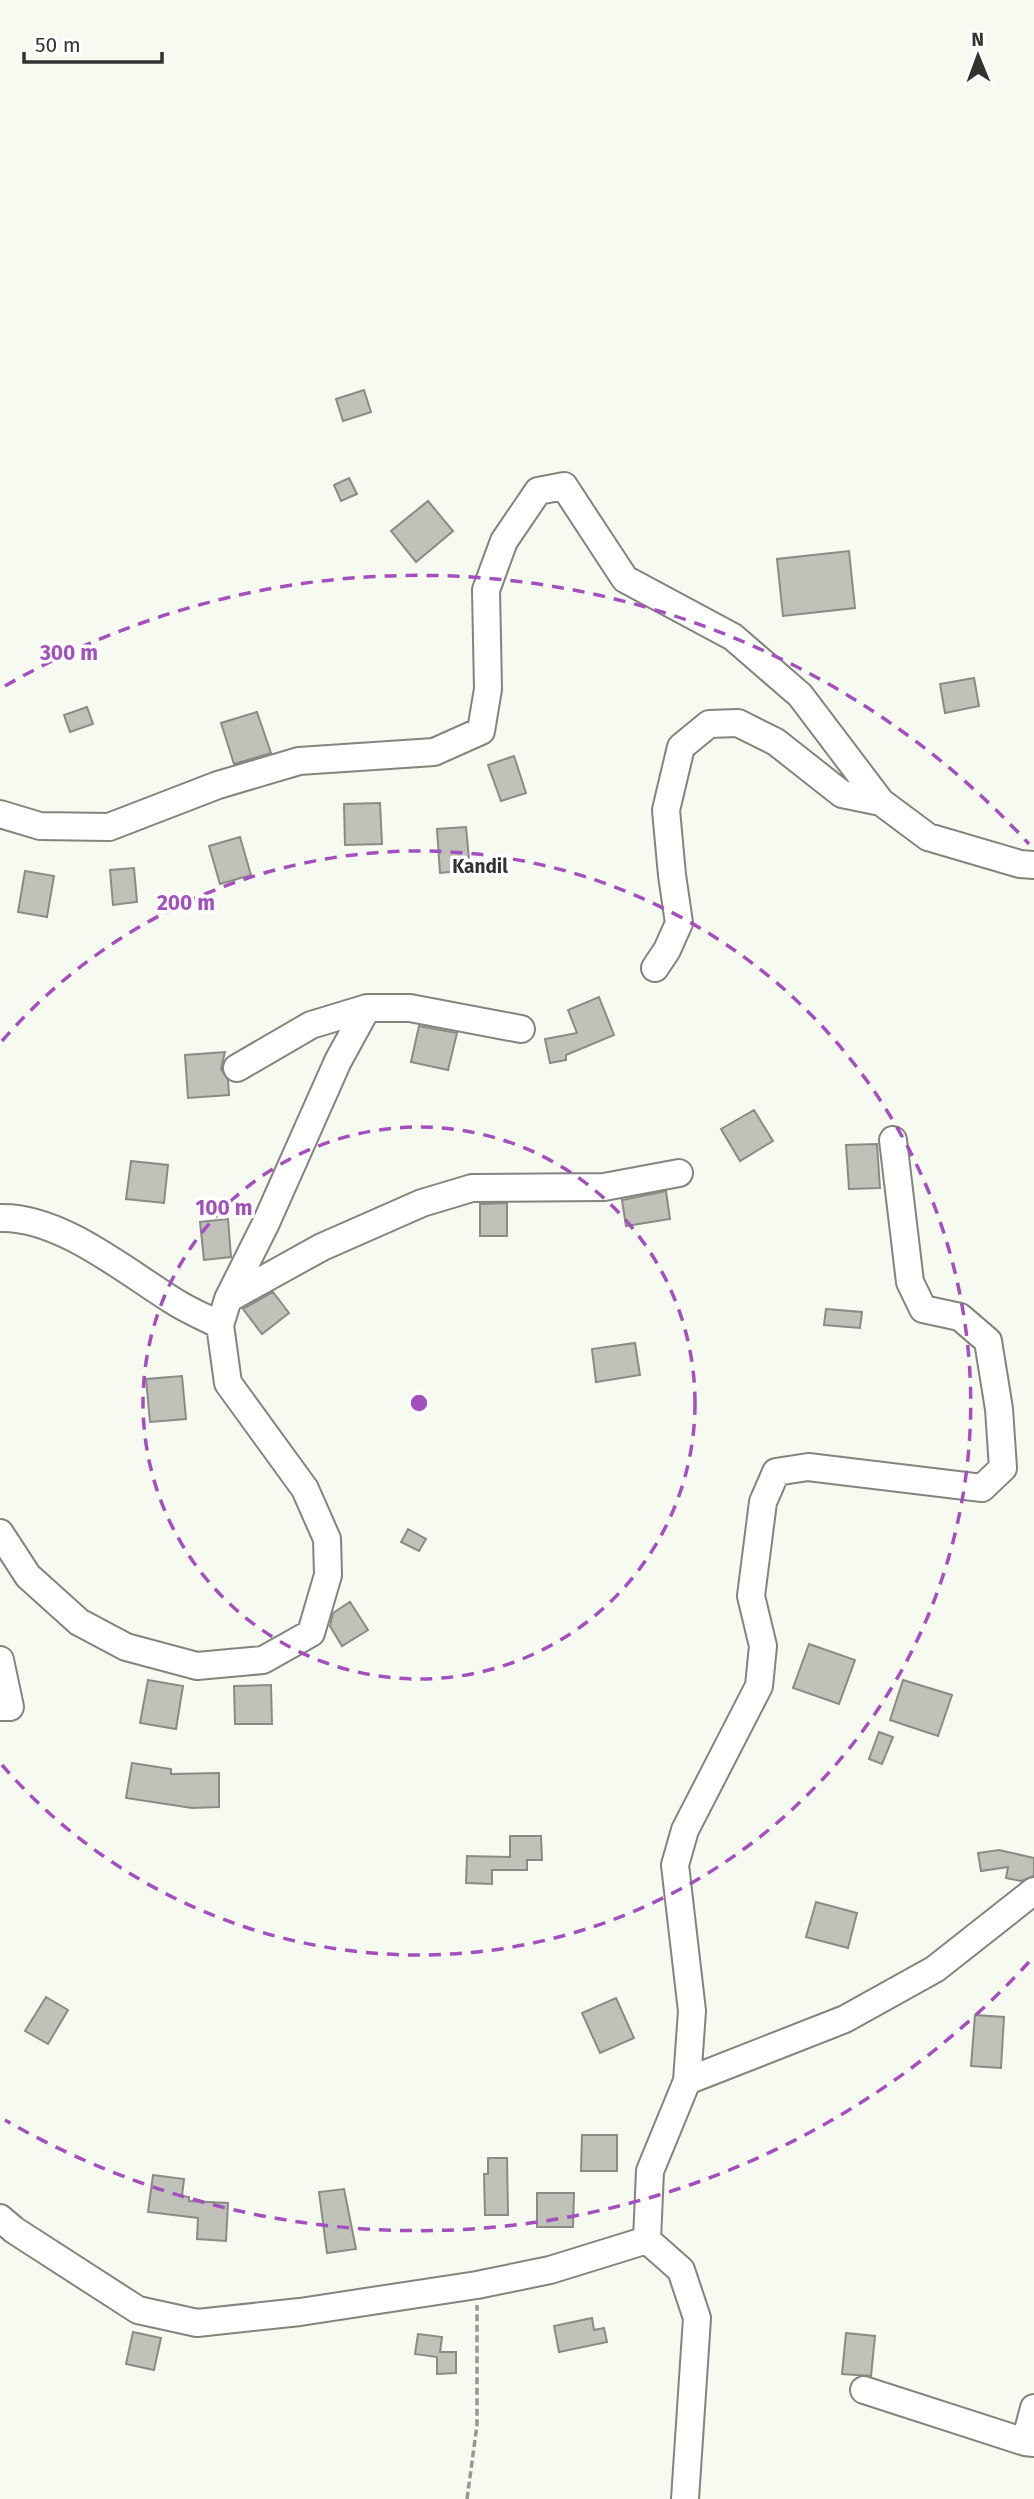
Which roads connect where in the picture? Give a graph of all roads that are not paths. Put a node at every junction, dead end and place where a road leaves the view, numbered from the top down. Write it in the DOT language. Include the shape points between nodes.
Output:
graph roads {
  1 [pos="881,803"];
  2 [pos="0,814"];
  3 [pos="1034,865"];
  4 [pos="654,968"];
  5 [pos="367,1008"];
  6 [pos="521,1029"];
  7 [pos="237,1068"];
  8 [pos="893,1140"];
  9 [pos="679,1173"];
  10 [pos="0,1218"];
  11 [pos="228,1298"];
  12 [pos="220,1325"];
  13 [pos="0,1533"];
  14 [pos="0,1660"];
  15 [pos="0,1707"];
  16 [pos="1034,1891"];
  17 [pos="687,2081"];
  18 [pos="0,2218"];
  19 [pos="647,2240"];
  20 [pos="864,2390"];
  21 [pos="1034,2408"];
  22 [pos="1030,2442"];
  23 [pos="685,2499"];
  1 -- 2 [label="street" via="800,695 733,637 625,579 564,486 538,491 504,541 486,590 488,689 481,731 434,752 299,761 218,785 109,827 40,826"];
  1 -- 3 [label="street" via="928,837"];
  1 -- 4 [label="street" via="842,794 776,742 738,723 709,724 681,747 666,810 679,923"];
  5 -- 6 [label="street" via="410,1008"];
  5 -- 7 [label="street" via="311,1025"];
  5 -- 11 [label="street"];
  8 -- 17 [label="street" via="910,1282 923,1309 960,1317 988,1341 1003,1468 982,1488 808,1467 776,1472 763,1502 751,1596 763,1646 759,1686 685,1830 675,1865 692,2011"];
  9 -- 11 [label="street" via="604,1187 472,1188 422,1203 322,1247"];
  10 -- 12 [label="street" via="18,1218 78,1240"];
  11 -- 12 [label="street"];
  12 -- 13 [label="street" via="228,1383 304,1489 327,1538 328,1575 311,1633 263,1660 197,1666 126,1647 79,1622 28,1576"];
  14 -- 15 [label="street" via="10,1707"];
  16 -- 17 [label="street" via="935,1969 845,2019"];
  17 -- 19 [label="street" via="650,2171"];
  18 -- 19 [label="street" via="138,2310 197,2323 477,2286 550,2270"];
  19 -- 23 [label="street" via="681,2270 697,2318"];
  20 -- 22 [label="street"];
  21 -- 22 [label="street"];
}
